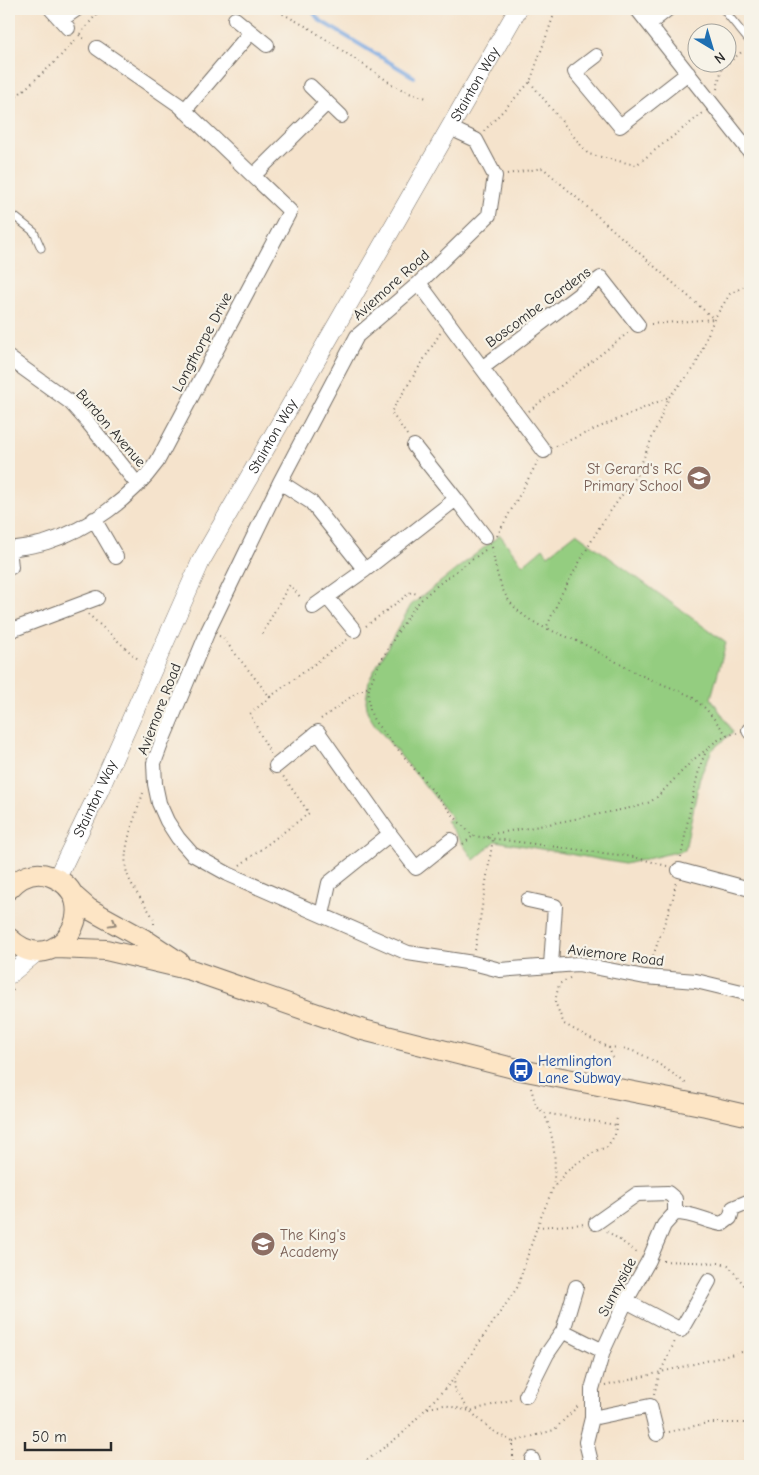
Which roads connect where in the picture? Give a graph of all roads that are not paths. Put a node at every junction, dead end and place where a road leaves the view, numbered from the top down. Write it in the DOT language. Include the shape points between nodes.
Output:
graph roads {
  1 [pos="51,9"];
  2 [pos="77,9"];
  3 [pos="518,9"];
  4 [pos="636,9"];
  5 [pos="668,9"];
  6 [pos="723,9"];
  7 [pos="235,19"];
  8 [pos="649,24"];
  9 [pos="251,32"];
  10 [pos="750,42"];
  11 [pos="267,44"];
  12 [pos="97,48"];
  13 [pos="596,56"];
  14 [pos="688,73"];
  15 [pos="310,86"];
  16 [pos="327,103"];
  17 [pos="184,110"];
  18 [pos="341,116"];
  19 [pos="450,128"];
  20 [pos="750,152"];
  21 [pos="253,176"];
  22 [pos="9,212"];
  23 [pos="41,248"];
  24 [pos="419,283"];
  25 [pos="638,325"];
  26 [pos="9,358"];
  27 [pos="482,368"];
  28 [pos="414,446"];
  29 [pos="544,451"];
  30 [pos="280,482"];
  31 [pos="138,485"];
  32 [pos="456,499"];
  33 [pos="94,519"];
  34 [pos="488,541"];
  35 [pos="9,548"];
  36 [pos="116,557"];
  37 [pos="11,567"];
  38 [pos="364,570"];
  39 [pos="327,597"];
  40 [pos="97,598"];
  41 [pos="313,607"];
  42 [pos="354,630"];
  43 [pos="9,631"];
  44 [pos="276,766"];
  45 [pos="390,834"];
  46 [pos="452,840"];
  47 [pos="679,870"];
  48 [pos="57,878"];
  49 [pos="11,883"];
  50 [pos="750,889"];
  51 [pos="73,895"];
  52 [pos="528,900"];
  53 [pos="322,915"];
  54 [pos="9,938"];
  55 [pos="46,950"];
  56 [pos="551,965"];
  57 [pos="191,970"];
  58 [pos="9,975"];
  59 [pos="750,994"];
  60 [pos="750,1116"];
  61 [pos="750,1201"];
  62 [pos="675,1213"];
  63 [pos="596,1223"];
  64 [pos="709,1281"];
  65 [pos="576,1287"];
  66 [pos="626,1301"];
  67 [pos="563,1331"];
  68 [pos="603,1351"];
  69 [pos="526,1396"];
  70 [pos="592,1418"];
  71 [pos="657,1434"];
  72 [pos="592,1466"];
  1 -- 2 [label="street" via="65,24"];
  3 -- 19 [label="street, Stainton Way"];
  4 -- 8 [label="street"];
  5 -- 8 [label="street"];
  6 -- 10 [label="lane"];
  7 -- 9 [label="street"];
  8 -- 14 [label="street"];
  9 -- 11 [label="street"];
  9 -- 17 [label="street"];
  12 -- 17 [label="street"];
  13 -- 14 [label="street" via="576,72 620,126"];
  14 -- 20 [label="street"];
  15 -- 16 [label="street"];
  16 -- 18 [label="street"];
  16 -- 21 [label="street"];
  17 -- 21 [label="street"];
  19 -- 24 [label="street, Aviemore Road" via="476,140 495,176 489,215"];
  19 -- 48 [label="street, Stainton Way" via="201,561"];
  21 -- 31 [label="street, Longthorpe Drive" via="290,211 157,462"];
  22 -- 23 [label="lane" via="34,232"];
  24 -- 27 [label="street, Boscombe Gardens"];
  24 -- 30 [label="street, Aviemore Road" via="357,336"];
  25 -- 27 [label="street, Boscombe Gardens" via="601,278"];
  26 -- 31 [label="street, Burdon Avenue" via="70,402"];
  27 -- 29 [label="street"];
  28 -- 32 [label="street"];
  30 -- 38 [label="street" via="311,502"];
  30 -- 53 [label="street, Aviemore Road" via="208,631 161,744 154,763 156,784 167,822 192,854 228,874"];
  31 -- 33 [label="street, Longthorpe Drive"];
  32 -- 34 [label="street"];
  32 -- 38 [label="street"];
  33 -- 35 [label="street, Longthorpe Drive" via="60,538"];
  33 -- 36 [label="street"];
  35 -- 37 [label="street"];
  38 -- 39 [label="street"];
  39 -- 41 [label="street"];
  39 -- 42 [label="street"];
  40 -- 43 [label="street"];
  44 -- 45 [label="street" via="318,732"];
  45 -- 46 [label="street" via="416,868"];
  45 -- 53 [label="street" via="329,883"];
  47 -- 50 [label="street"];
  48 -- 49 [label="main road" via="36,874"];
  48 -- 51 [label="main road"];
  51 -- 55 [label="main road" via="77,909 76,924 69,937"];
  51 -- 57 [label="main road, one-way" via="89,909"];
  52 -- 56 [label="street" via="555,906"];
  53 -- 56 [label="street, Aviemore Road" via="408,953 500,970"];
  54 -- 55 [label="main road" via="22,948"];
  55 -- 57 [label="main road" via="106,950"];
  55 -- 58 [label="street"];
  56 -- 59 [label="street, Aviemore Road" via="578,964 696,981"];
  57 -- 60 [label="main road" via="363,1030 534,1073"];
  61 -- 62 [label="street" via="733,1208 730,1218 722,1224 688,1213"];
  62 -- 63 [label="street" via="675,1199 668,1193 637,1194"];
  62 -- 66 [label="street, Sunnyside" via="664,1225"];
  64 -- 66 [label="street" via="681,1330"];
  65 -- 67 [label="street"];
  66 -- 68 [label="street, Sunnyside"];
  67 -- 68 [label="street"];
  67 -- 69 [label="street" via="547,1354"];
  68 -- 70 [label="street, Sunnyside" via="592,1389"];
  70 -- 71 [label="street" via="650,1406"];
  70 -- 72 [label="street, Sunnyside" via="586,1442"];
}
